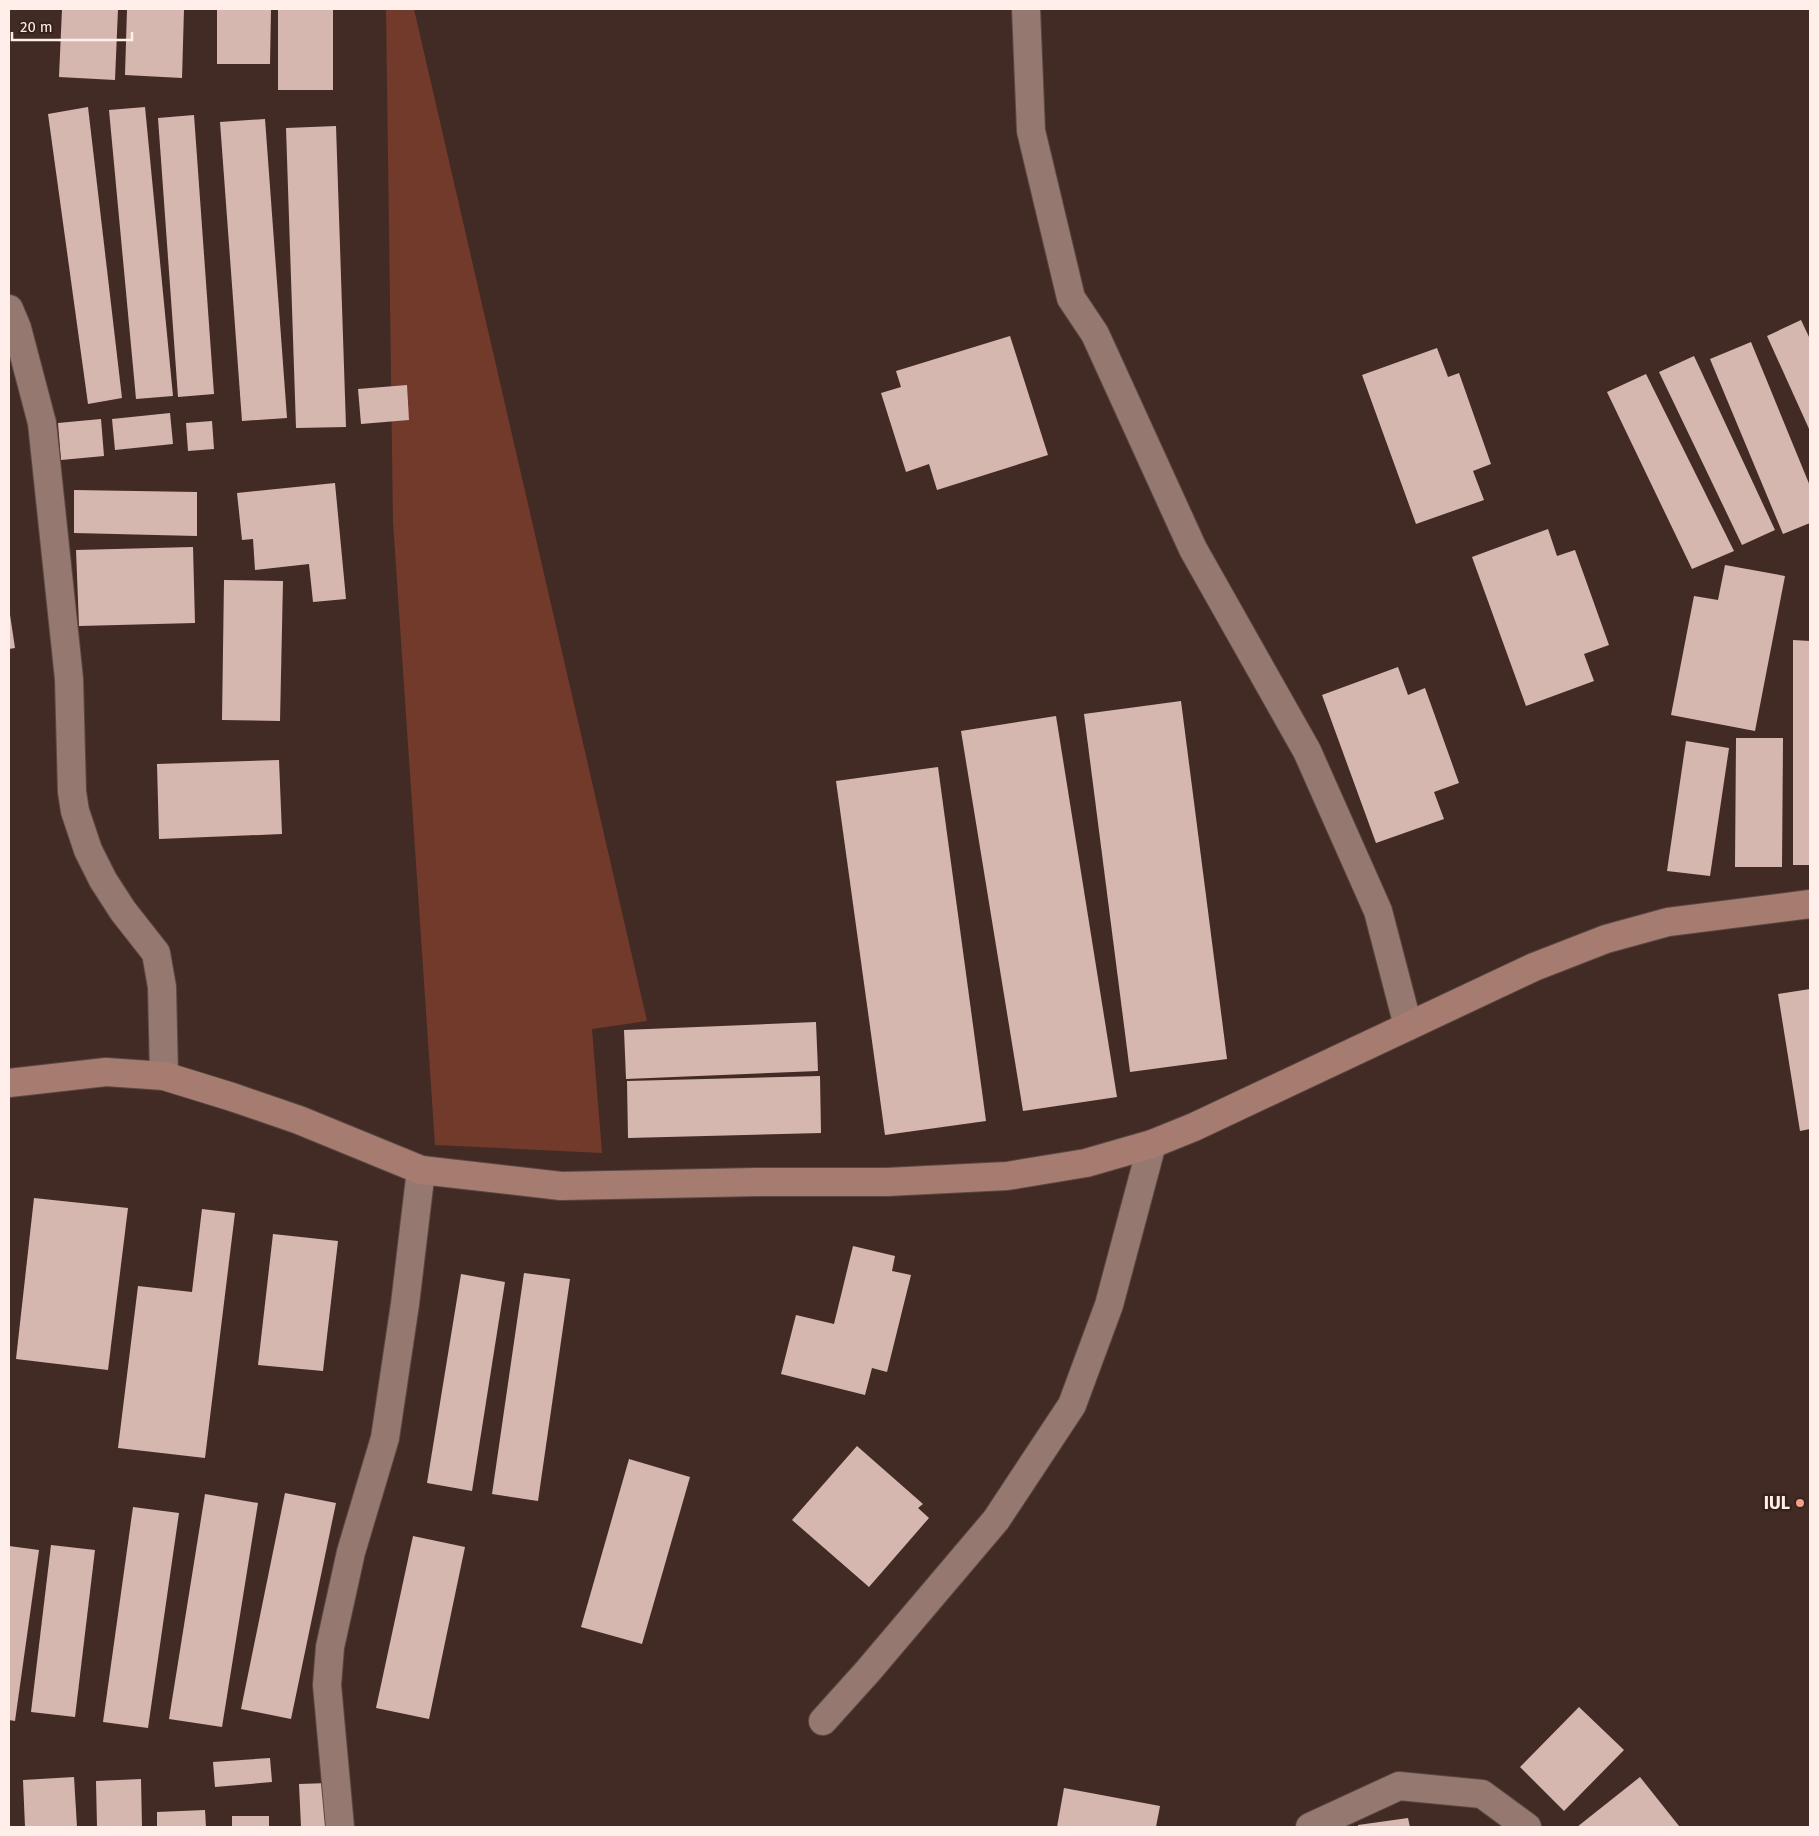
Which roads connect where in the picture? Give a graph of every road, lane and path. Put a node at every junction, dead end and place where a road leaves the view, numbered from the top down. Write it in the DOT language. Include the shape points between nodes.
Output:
graph roads {
  1 [pos="1026,9"];
  2 [pos="9,309"];
  3 [pos="1810,904"];
  4 [pos="1408,1026"];
  5 [pos="164,1076"];
  6 [pos="9,1083"];
  7 [pos="1152,1144"];
  8 [pos="421,1170"];
  9 [pos="823,1721"];
  10 [pos="340,1827"];
  11 [pos="1310,1827"];
  12 [pos="1527,1827"];
  1 -- 4 [label="street" via="1031,131 1071,298 1094,334 1193,549 1307,751 1378,911"];
  2 -- 5 [label="street" via="42,423 69,679 75,811 88,850 103,880 156,953 162,987"];
  3 -- 4 [label="street" via="1668,922 1606,939 1534,967"];
  4 -- 7 [label="street"];
  5 -- 6 [label="street" via="106,1072"];
  5 -- 8 [label="street" via="299,1120"];
  7 -- 8 [label="street" via="1086,1162 1007,1176 887,1182 561,1186"];
  7 -- 9 [label="street" via="1109,1305 1072,1405 996,1520"];
  8 -- 10 [label="street" via="386,1438 351,1552 330,1647 328,1685"];
  11 -- 12 [label="street" via="1399,1786 1482,1794"];
}
